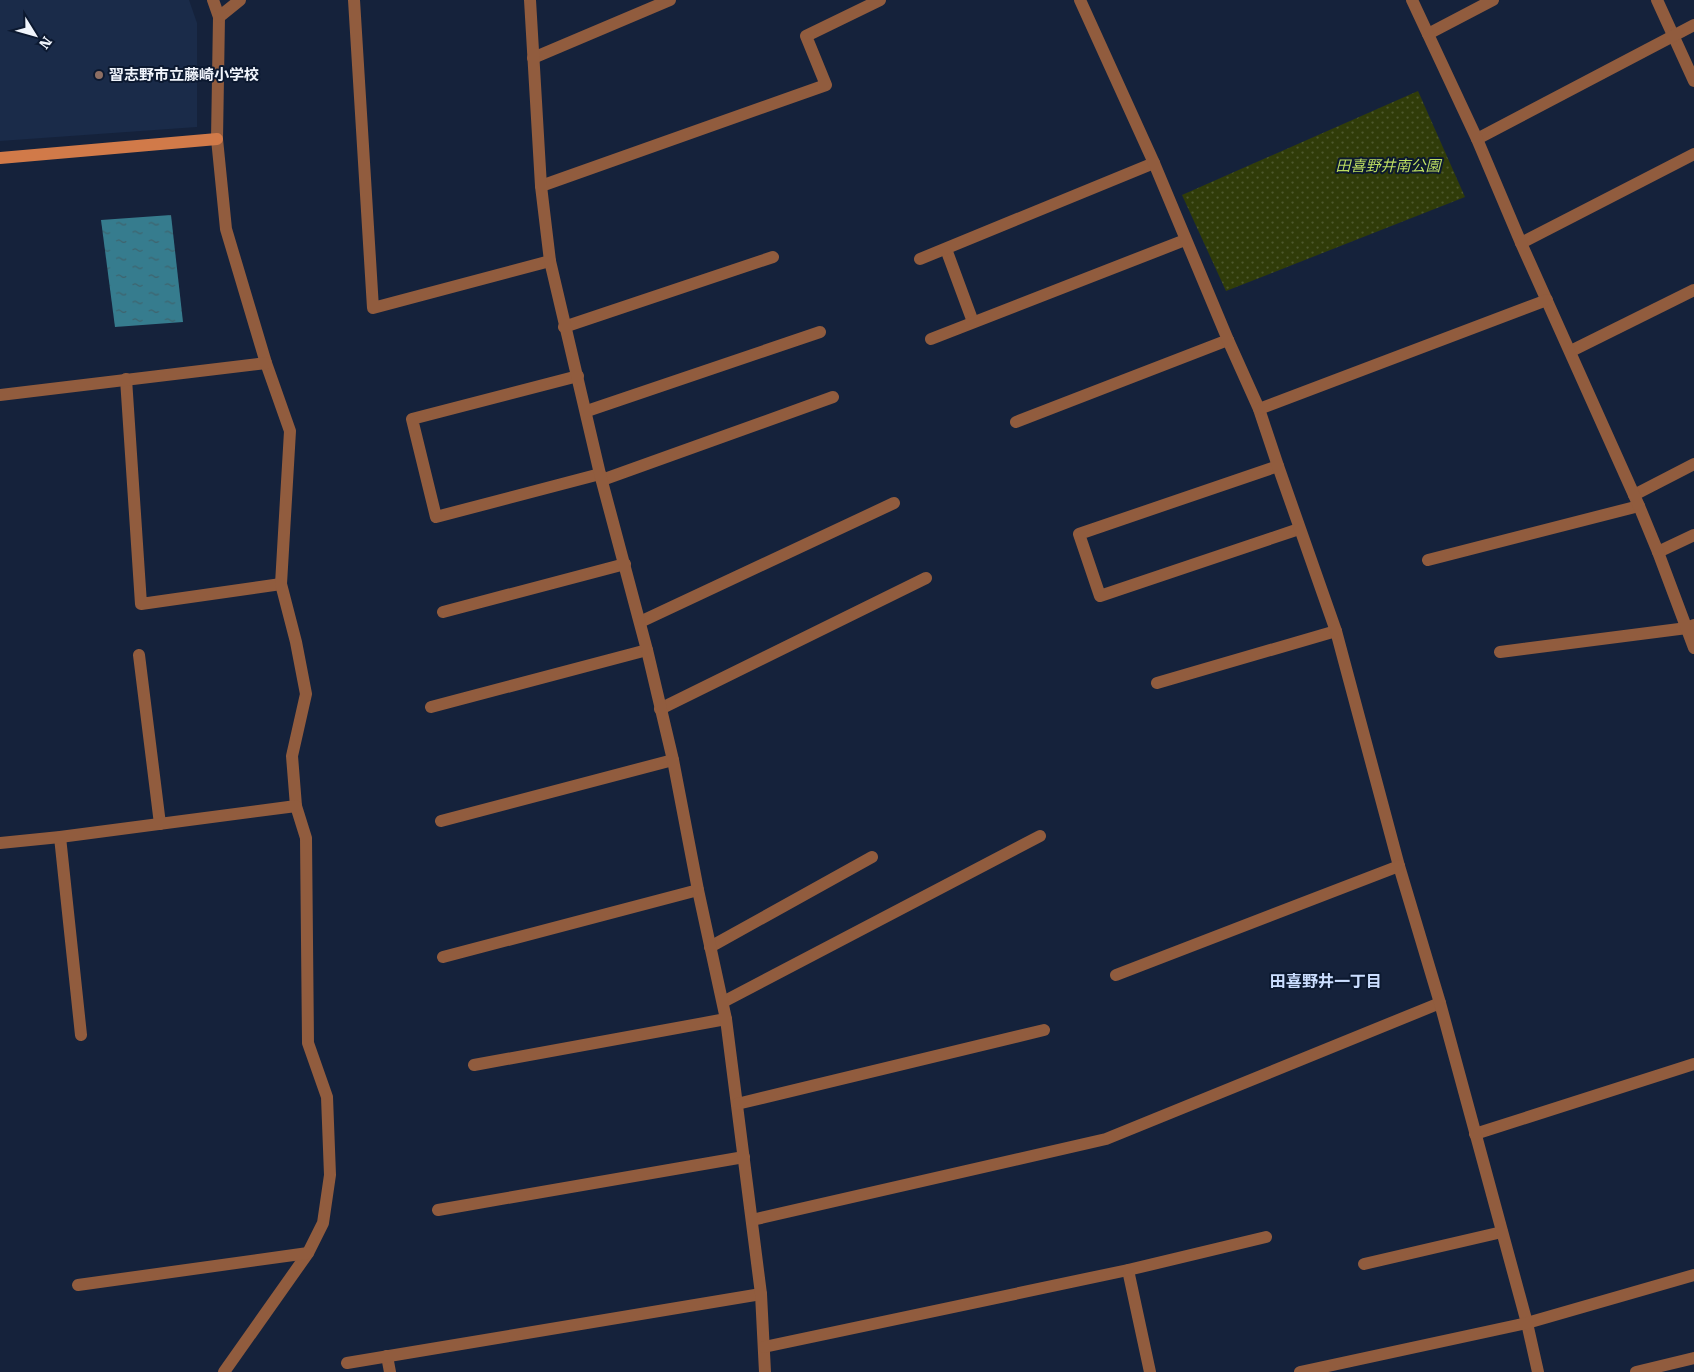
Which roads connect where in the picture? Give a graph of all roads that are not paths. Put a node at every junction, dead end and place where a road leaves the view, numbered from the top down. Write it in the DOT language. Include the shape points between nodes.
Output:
graph roads {
  1 [pos="213,0"];
  2 [pos="240,0"];
  3 [pos="354,0"];
  4 [pos="530,0"];
  5 [pos="670,0"];
  6 [pos="880,0"];
  7 [pos="1080,0"];
  8 [pos="1412,0"];
  9 [pos="1493,0"];
  10 [pos="1657,0"];
  11 [pos="219,17"];
  12 [pos="1694,25"];
  13 [pos="1428,34"];
  14 [pos="1673,35"];
  15 [pos="533,58"];
  16 [pos="1694,81"];
  17 [pos="217,139"];
  18 [pos="1477,139"];
  19 [pos="1694,154"];
  20 [pos="0,158"];
  21 [pos="1154,163"];
  22 [pos="541,186"];
  23 [pos="1186,240"];
  24 [pos="1521,243"];
  25 [pos="946,249"];
  26 [pos="772,257"];
  27 [pos="920,259"];
  28 [pos="550,261"];
  29 [pos="1694,290"];
  30 [pos="1547,300"];
  31 [pos="973,322"];
  32 [pos="564,327"];
  33 [pos="820,332"];
  34 [pos="932,339"];
  35 [pos="1228,340"];
  36 [pos="1571,351"];
  37 [pos="266,363"];
  38 [pos="578,376"];
  39 [pos="126,379"];
  40 [pos="0,395"];
  41 [pos="833,397"];
  42 [pos="1259,409"];
  43 [pos="587,411"];
  44 [pos="1016,422"];
  45 [pos="1694,464"];
  46 [pos="1278,466"];
  47 [pos="601,477"];
  48 [pos="1636,501"];
  49 [pos="894,504"];
  50 [pos="1299,529"];
  51 [pos="1694,536"];
  52 [pos="1658,552"];
  53 [pos="1428,560"];
  54 [pos="625,564"];
  55 [pos="926,578"];
  56 [pos="281,584"];
  57 [pos="443,612"];
  58 [pos="640,622"];
  59 [pos="1690,626"];
  60 [pos="1336,631"];
  61 [pos="1694,648"];
  62 [pos="647,650"];
  63 [pos="1500,652"];
  64 [pos="139,655"];
  65 [pos="1157,682"];
  66 [pos="431,707"];
  67 [pos="660,709"];
  68 [pos="672,760"];
  69 [pos="296,806"];
  70 [pos="441,821"];
  71 [pos="160,824"];
  72 [pos="1040,836"];
  73 [pos="60,837"];
  74 [pos="0,843"];
  75 [pos="872,857"];
  76 [pos="1399,866"];
  77 [pos="698,890"];
  78 [pos="710,947"];
  79 [pos="443,957"];
  80 [pos="1116,975"];
  81 [pos="723,1002"];
  82 [pos="1440,1003"];
  83 [pos="726,1019"];
  84 [pos="1044,1030"];
  85 [pos="81,1035"];
  86 [pos="1694,1064"];
  87 [pos="474,1065"];
  88 [pos="737,1104"];
  89 [pos="1475,1134"];
  90 [pos="744,1156"];
  91 [pos="438,1210"];
  92 [pos="752,1220"];
  93 [pos="1502,1232"];
  94 [pos="1266,1237"];
  95 [pos="308,1253"];
  96 [pos="1364,1264"];
  97 [pos="1128,1270"];
  98 [pos="1694,1275"];
  99 [pos="78,1285"];
  100 [pos="761,1294"];
  101 [pos="1527,1323"];
  102 [pos="764,1347"];
  103 [pos="387,1356"];
  104 [pos="1694,1358"];
  105 [pos="347,1363"];
  106 [pos="224,1372"];
  107 [pos="390,1372"];
  108 [pos="765,1372"];
  109 [pos="1150,1372"];
  110 [pos="1300,1372"];
  111 [pos="1538,1372"];
  112 [pos="1636,1372"];
  1 -- 11 [label="street"];
  2 -- 11 [label="street"];
  3 -- 28 [label="street" via="373,308"];
  4 -- 15 [label="street"];
  5 -- 15 [label="street"];
  6 -- 22 [label="street" via="806,36 826,85"];
  7 -- 21 [label="street"];
  8 -- 13 [label="street"];
  9 -- 13 [label="street"];
  10 -- 14 [label="street"];
  11 -- 17 [label="street"];
  12 -- 14 [label="street"];
  13 -- 18 [label="street"];
  14 -- 16 [label="street"];
  14 -- 18 [label="street"];
  15 -- 22 [label="street"];
  17 -- 20 [label="street"];
  17 -- 37 [label="street" via="226,229"];
  18 -- 24 [label="street"];
  19 -- 24 [label="street"];
  21 -- 23 [label="street"];
  21 -- 25 [label="street"];
  22 -- 28 [label="street"];
  23 -- 31 [label="street"];
  23 -- 35 [label="street"];
  24 -- 30 [label="street"];
  25 -- 27 [label="street"];
  25 -- 31 [label="street"];
  26 -- 32 [label="street"];
  28 -- 32 [label="street"];
  29 -- 36 [label="street"];
  30 -- 36 [label="street"];
  30 -- 42 [label="street"];
  31 -- 34 [label="street"];
  32 -- 38 [label="street"];
  33 -- 43 [label="street"];
  35 -- 42 [label="street"];
  35 -- 44 [label="street"];
  36 -- 48 [label="street"];
  37 -- 39 [label="street"];
  37 -- 56 [label="street" via="290,431"];
  38 -- 43 [label="street"];
  38 -- 47 [label="street" via="412,419 436,517"];
  39 -- 40 [label="street"];
  39 -- 56 [label="street" via="141,604"];
  41 -- 47 [label="street"];
  42 -- 46 [label="street"];
  43 -- 47 [label="street"];
  45 -- 48 [label="street"];
  46 -- 50 [label="street"];
  46 -- 50 [label="street" via="1079,534 1100,596"];
  47 -- 54 [label="street"];
  48 -- 52 [label="street"];
  48 -- 53 [label="street"];
  49 -- 58 [label="street"];
  50 -- 60 [label="street"];
  51 -- 52 [label="street"];
  52 -- 59 [label="street"];
  54 -- 57 [label="street"];
  54 -- 58 [label="street"];
  55 -- 67 [label="street"];
  56 -- 69 [label="street" via="306,694 292,756"];
  58 -- 62 [label="street"];
  59 -- 61 [label="street"];
  59 -- 63 [label="street"];
  60 -- 65 [label="street"];
  60 -- 76 [label="street"];
  62 -- 66 [label="street"];
  62 -- 67 [label="street"];
  64 -- 71 [label="street"];
  67 -- 68 [label="street"];
  68 -- 70 [label="street"];
  68 -- 77 [label="street"];
  69 -- 71 [label="street"];
  69 -- 95 [label="street" via="306,838 308,1043 327,1097 330,1175 323,1223"];
  71 -- 73 [label="street"];
  72 -- 81 [label="street"];
  73 -- 74 [label="street"];
  73 -- 85 [label="street"];
  75 -- 78 [label="street"];
  76 -- 80 [label="street"];
  76 -- 82 [label="street"];
  77 -- 78 [label="street"];
  77 -- 79 [label="street"];
  78 -- 81 [label="street"];
  81 -- 83 [label="street"];
  82 -- 89 [label="street"];
  82 -- 92 [label="street" via="1106,1138"];
  83 -- 87 [label="street"];
  83 -- 88 [label="street"];
  84 -- 88 [label="street"];
  86 -- 89 [label="street"];
  88 -- 90 [label="street"];
  89 -- 93 [label="street"];
  90 -- 91 [label="street"];
  90 -- 92 [label="street"];
  92 -- 100 [label="street"];
  93 -- 96 [label="street"];
  93 -- 101 [label="street"];
  94 -- 97 [label="street"];
  95 -- 99 [label="street"];
  95 -- 106 [label="street"];
  97 -- 102 [label="street"];
  97 -- 109 [label="street"];
  98 -- 101 [label="street"];
  100 -- 102 [label="street"];
  100 -- 103 [label="street"];
  101 -- 110 [label="street"];
  101 -- 111 [label="street"];
  102 -- 108 [label="street"];
  103 -- 105 [label="street"];
  103 -- 107 [label="street"];
  104 -- 112 [label="street"];
}
